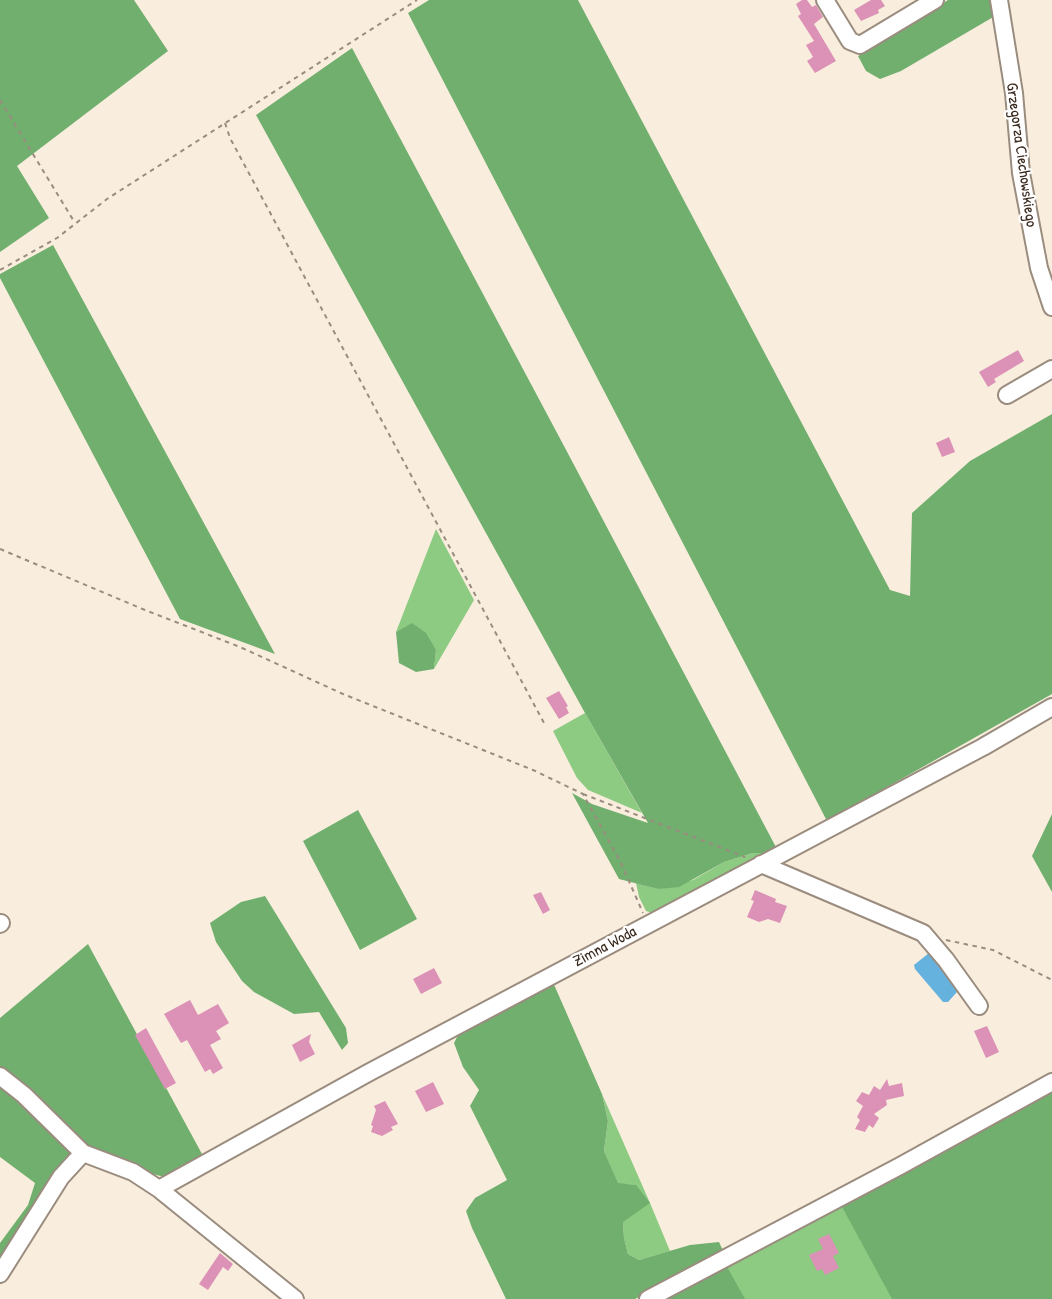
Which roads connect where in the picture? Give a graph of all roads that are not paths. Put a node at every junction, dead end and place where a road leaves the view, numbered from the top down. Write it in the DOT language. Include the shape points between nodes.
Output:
graph roads {
  1 [pos="825,0"];
  2 [pos="935,0"];
  3 [pos="999,0"];
  4 [pos="1052,307"];
  5 [pos="1052,369"];
  6 [pos="1007,395"];
  7 [pos="1052,707"];
  8 [pos="762,864"];
  9 [pos="979,1006"];
  10 [pos="0,1076"];
  11 [pos="1052,1082"];
  12 [pos="83,1153"];
  13 [pos="159,1189"];
  14 [pos="0,1274"];
  15 [pos="295,1299"];
  16 [pos="648,1299"];
  1 -- 2 [label="street" via="850,41 860,45"];
  3 -- 4 [label="street, Grzegorza Ciechowskiego" via="1023,184 1039,268"];
  5 -- 6 [label="street"];
  7 -- 8 [label="street, Zimna Woda"];
  8 -- 9 [label="street" via="923,933"];
  8 -- 13 [label="street, Zimna Woda"];
  10 -- 12 [label="street"];
  11 -- 16 [label="street"];
  12 -- 13 [label="street" via="133,1172"];
  12 -- 14 [label="street" via="61,1177"];
  13 -- 15 [label="street"];
}
